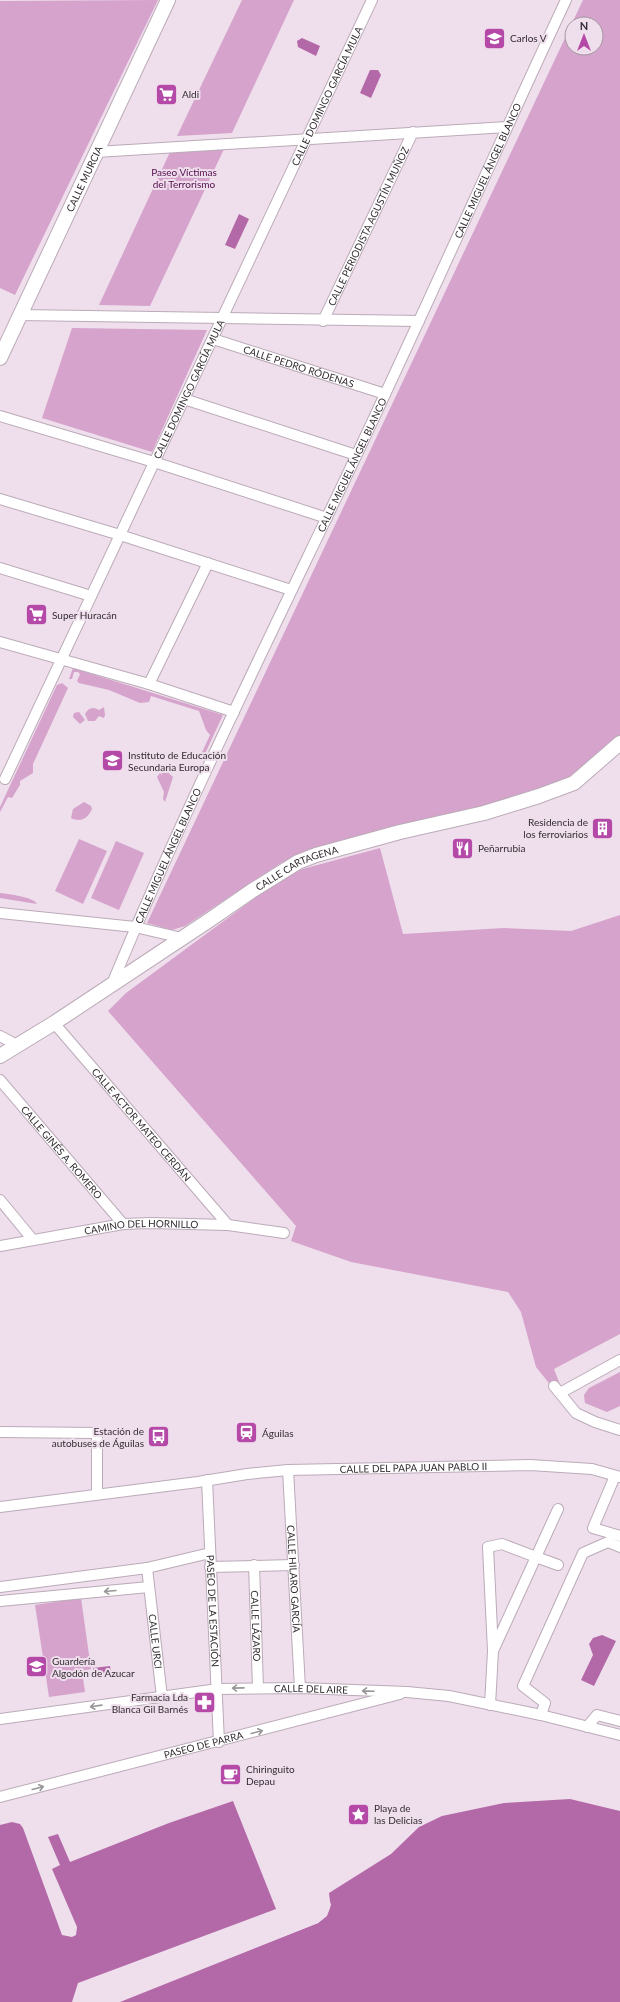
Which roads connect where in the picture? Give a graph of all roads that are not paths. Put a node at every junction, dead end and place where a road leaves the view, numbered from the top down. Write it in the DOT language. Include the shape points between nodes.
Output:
graph roads {
  1 [pos="168,0"];
  2 [pos="372,0"];
  3 [pos="566,0"];
  4 [pos="506,127"];
  5 [pos="413,132"];
  6 [pos="307,138"];
  7 [pos="96,152"];
  8 [pos="20,315"];
  9 [pos="222,318"];
  10 [pos="323,320"];
  11 [pos="419,321"];
  12 [pos="212,339"];
  13 [pos="0,358"];
  14 [pos="385,394"];
  15 [pos="184,399"];
  16 [pos="0,416"];
  17 [pos="356,454"];
  18 [pos="154,462"];
  19 [pos="0,499"];
  20 [pos="327,518"];
  21 [pos="120,535"];
  22 [pos="208,563"];
  23 [pos="0,568"];
  24 [pos="291,590"];
  25 [pos="91,596"];
  26 [pos="0,642"];
  27 [pos="61,659"];
  28 [pos="149,684"];
  29 [pos="234,712"];
  30 [pos="620,743"];
  31 [pos="5,779"];
  32 [pos="0,913"];
  33 [pos="135,927"];
  34 [pos="182,938"];
  35 [pos="112,984"];
  36 [pos="54,1023"];
  37 [pos="0,1036"];
  38 [pos="17,1045"];
  39 [pos="0,1056"];
  40 [pos="0,1080"];
  41 [pos="0,1200"];
  42 [pos="123,1224"];
  43 [pos="228,1226"];
  44 [pos="284,1233"];
  45 [pos="34,1240"];
  46 [pos="0,1246"];
  47 [pos="620,1360"];
  48 [pos="618,1427"];
  49 [pos="0,1432"];
  50 [pos="288,1470"];
  51 [pos="617,1476"];
  52 [pos="208,1480"];
  53 [pos="97,1494"];
  54 [pos="0,1507"];
  55 [pos="558,1509"];
  56 [pos="620,1536"];
  57 [pos="620,1546"];
  58 [pos="210,1553"];
  59 [pos="536,1557"];
  60 [pos="254,1565"];
  61 [pos="294,1565"];
  62 [pos="558,1565"];
  63 [pos="210,1567"];
  64 [pos="147,1568"];
  65 [pos="0,1587"];
  66 [pos="149,1587"];
  67 [pos="0,1601"];
  68 [pos="493,1651"];
  69 [pos="258,1688"];
  70 [pos="300,1688"];
  71 [pos="218,1689"];
  72 [pos="351,1690"];
  73 [pos="407,1692"];
  74 [pos="162,1697"];
  75 [pos="490,1705"];
  76 [pos="352,1707"];
  77 [pos="541,1715"];
  78 [pos="0,1719"];
  79 [pos="620,1721"];
  80 [pos="586,1727"];
  81 [pos="620,1735"];
  82 [pos="219,1742"];
  83 [pos="0,1797"];
  1 -- 7 [label="main road, CALLE MURCIA"];
  2 -- 6 [label="street, CALLE DOMINGO GARCÍA MULA"];
  3 -- 4 [label="street, CALLE MIGUEL ÁNGEL BLANCO"];
  4 -- 5 [label="street"];
  4 -- 11 [label="street, CALLE MIGUEL ÁNGEL BLANCO"];
  5 -- 6 [label="street"];
  5 -- 10 [label="street, CALLE PERIODISTA AGUSTÍN MUÑOZ"];
  6 -- 7 [label="street"];
  6 -- 9 [label="street, CALLE DOMINGO GARCÍA MULA"];
  7 -- 8 [label="main road, CALLE MURCIA"];
  8 -- 9 [label="street"];
  8 -- 13 [label="main road, CALLE MURCIA"];
  9 -- 10 [label="street"];
  9 -- 12 [label="street, CALLE DOMINGO GARCÍA MULA"];
  10 -- 11 [label="street"];
  11 -- 14 [label="street, CALLE MIGUEL ÁNGEL BLANCO"];
  12 -- 14 [label="street, CALLE PEDRO RÓDENAS"];
  12 -- 15 [label="street, CALLE DOMINGO GARCÍA MULA"];
  14 -- 17 [label="street, CALLE MIGUEL ÁNGEL BLANCO"];
  15 -- 17 [label="street"];
  15 -- 18 [label="street, CALLE DOMINGO GARCÍA MULA"];
  16 -- 18 [label="street"];
  17 -- 20 [label="street, CALLE MIGUEL ÁNGEL BLANCO"];
  18 -- 20 [label="street"];
  18 -- 21 [label="street, CALLE DOMINGO GARCÍA MULA"];
  19 -- 21 [label="street"];
  20 -- 24 [label="street, CALLE MIGUEL ÁNGEL BLANCO"];
  21 -- 22 [label="street"];
  21 -- 25 [label="street, CALLE DOMINGO GARCÍA MULA"];
  22 -- 24 [label="street"];
  22 -- 28 [label="street"];
  23 -- 25 [label="street"];
  24 -- 29 [label="street, CALLE MIGUEL ÁNGEL BLANCO"];
  25 -- 27 [label="street, CALLE DOMINGO GARCÍA MULA"];
  26 -- 27 [label="street"];
  27 -- 28 [label="street"];
  27 -- 31 [label="street, CALLE DOMINGO GARCÍA MULA"];
  28 -- 29 [label="street"];
  29 -- 33 [label="street, CALLE MIGUEL ÁNGEL BLANCO"];
  30 -- 34 [label="main road, CALLE CARTAGENA" via="574,783 539,796 298,862"];
  32 -- 33 [label="street"];
  33 -- 34 [label="street"];
  33 -- 35 [label="street, CALLE MIGUEL ÁNGEL BLANCO"];
  34 -- 35 [label="main road, CALLE CARTAGENA"];
  35 -- 36 [label="main road, CALLE CARTAGENA"];
  36 -- 38 [label="main road, CALLE CARTAGENA"];
  36 -- 43 [label="street, CALLE ACTOR MATEO CERDÁN"];
  37 -- 38 [label="street"];
  38 -- 39 [label="main road, CALLE CARTAGENA"];
  40 -- 42 [label="street, CALLE GINÉS A. ROMERO"];
  41 -- 45 [label="street"];
  42 -- 43 [label="street, CAMINO DEL HORNILLO" via="172,1222"];
  42 -- 45 [label="street, CAMINO DEL HORNILLO"];
  43 -- 44 [label="street, CAMINO DEL HORNILLO"];
  45 -- 46 [label="street, CAMINO DEL HORNILLO"];
  47 -- 48 [label="street" via="557,1390 576,1413"];
  49 -- 53 [label="street" via="97,1433"];
  50 -- 51 [label="street, CALLE DEL PAPA JUAN PABLO II" via="530,1465 592,1469"];
  50 -- 52 [label="street, CALLE DEL PAPA JUAN PABLO II"];
  50 -- 61 [label="street, CALLE HILARO GARCÍA"];
  51 -- 56 [label="street" via="593,1528"];
  52 -- 53 [label="street, CALLE DEL PAPA JUAN PABLO II"];
  52 -- 58 [label="street, PASEO DE LA ESTACIÓN"];
  53 -- 54 [label="street, CALLE DEL PAPA JUAN PABLO II"];
  55 -- 59 [label="street"];
  57 -- 77 [label="street" via="608,1542 583,1553 523,1686 545,1703"];
  58 -- 63 [label="street, PASEO DE LA ESTACIÓN"];
  58 -- 64 [label="street"];
  59 -- 62 [label="street"];
  59 -- 68 [label="street"];
  59 -- 68 [label="street" via="502,1544 488,1547"];
  60 -- 61 [label="street"];
  60 -- 63 [label="street"];
  60 -- 69 [label="street, CALLE LÁZARO"];
  61 -- 70 [label="street, CALLE HILARO GARCÍA"];
  63 -- 71 [label="street, PASEO DE LA ESTACIÓN"];
  64 -- 65 [label="street"];
  64 -- 66 [label="street, CALLE URCI"];
  66 -- 67 [label="street, one-way"];
  66 -- 74 [label="street, CALLE URCI"];
  68 -- 75 [label="street"];
  69 -- 70 [label="street, CALLE DEL AIRE"];
  69 -- 71 [label="street, CALLE DEL AIRE, one-way"];
  70 -- 72 [label="street, CALLE DEL AIRE"];
  71 -- 74 [label="street, CALLE DEL AIRE"];
  71 -- 82 [label="street, PASEO DE LA ESTACIÓN"];
  73 -- 72 [label="street, CALLE DEL AIRE, one-way"];
  72 -- 76 [label="street" via="354,1700"];
  73 -- 75 [label="street, CALLE DEL AIRE" via="449,1696"];
  73 -- 76 [label="street, PASEO DE PARRA"];
  74 -- 78 [label="street, CALLE DEL AIRE, one-way"];
  75 -- 77 [label="street, CALLE DEL AIRE"];
  82 -- 76 [label="street, PASEO DE PARRA, one-way"];
  77 -- 80 [label="street, CALLE DEL AIRE"];
  79 -- 80 [label="street" via="597,1715"];
  80 -- 81 [label="street, CALLE DEL AIRE"];
  83 -- 82 [label="street, PASEO DE PARRA, one-way"];
}
